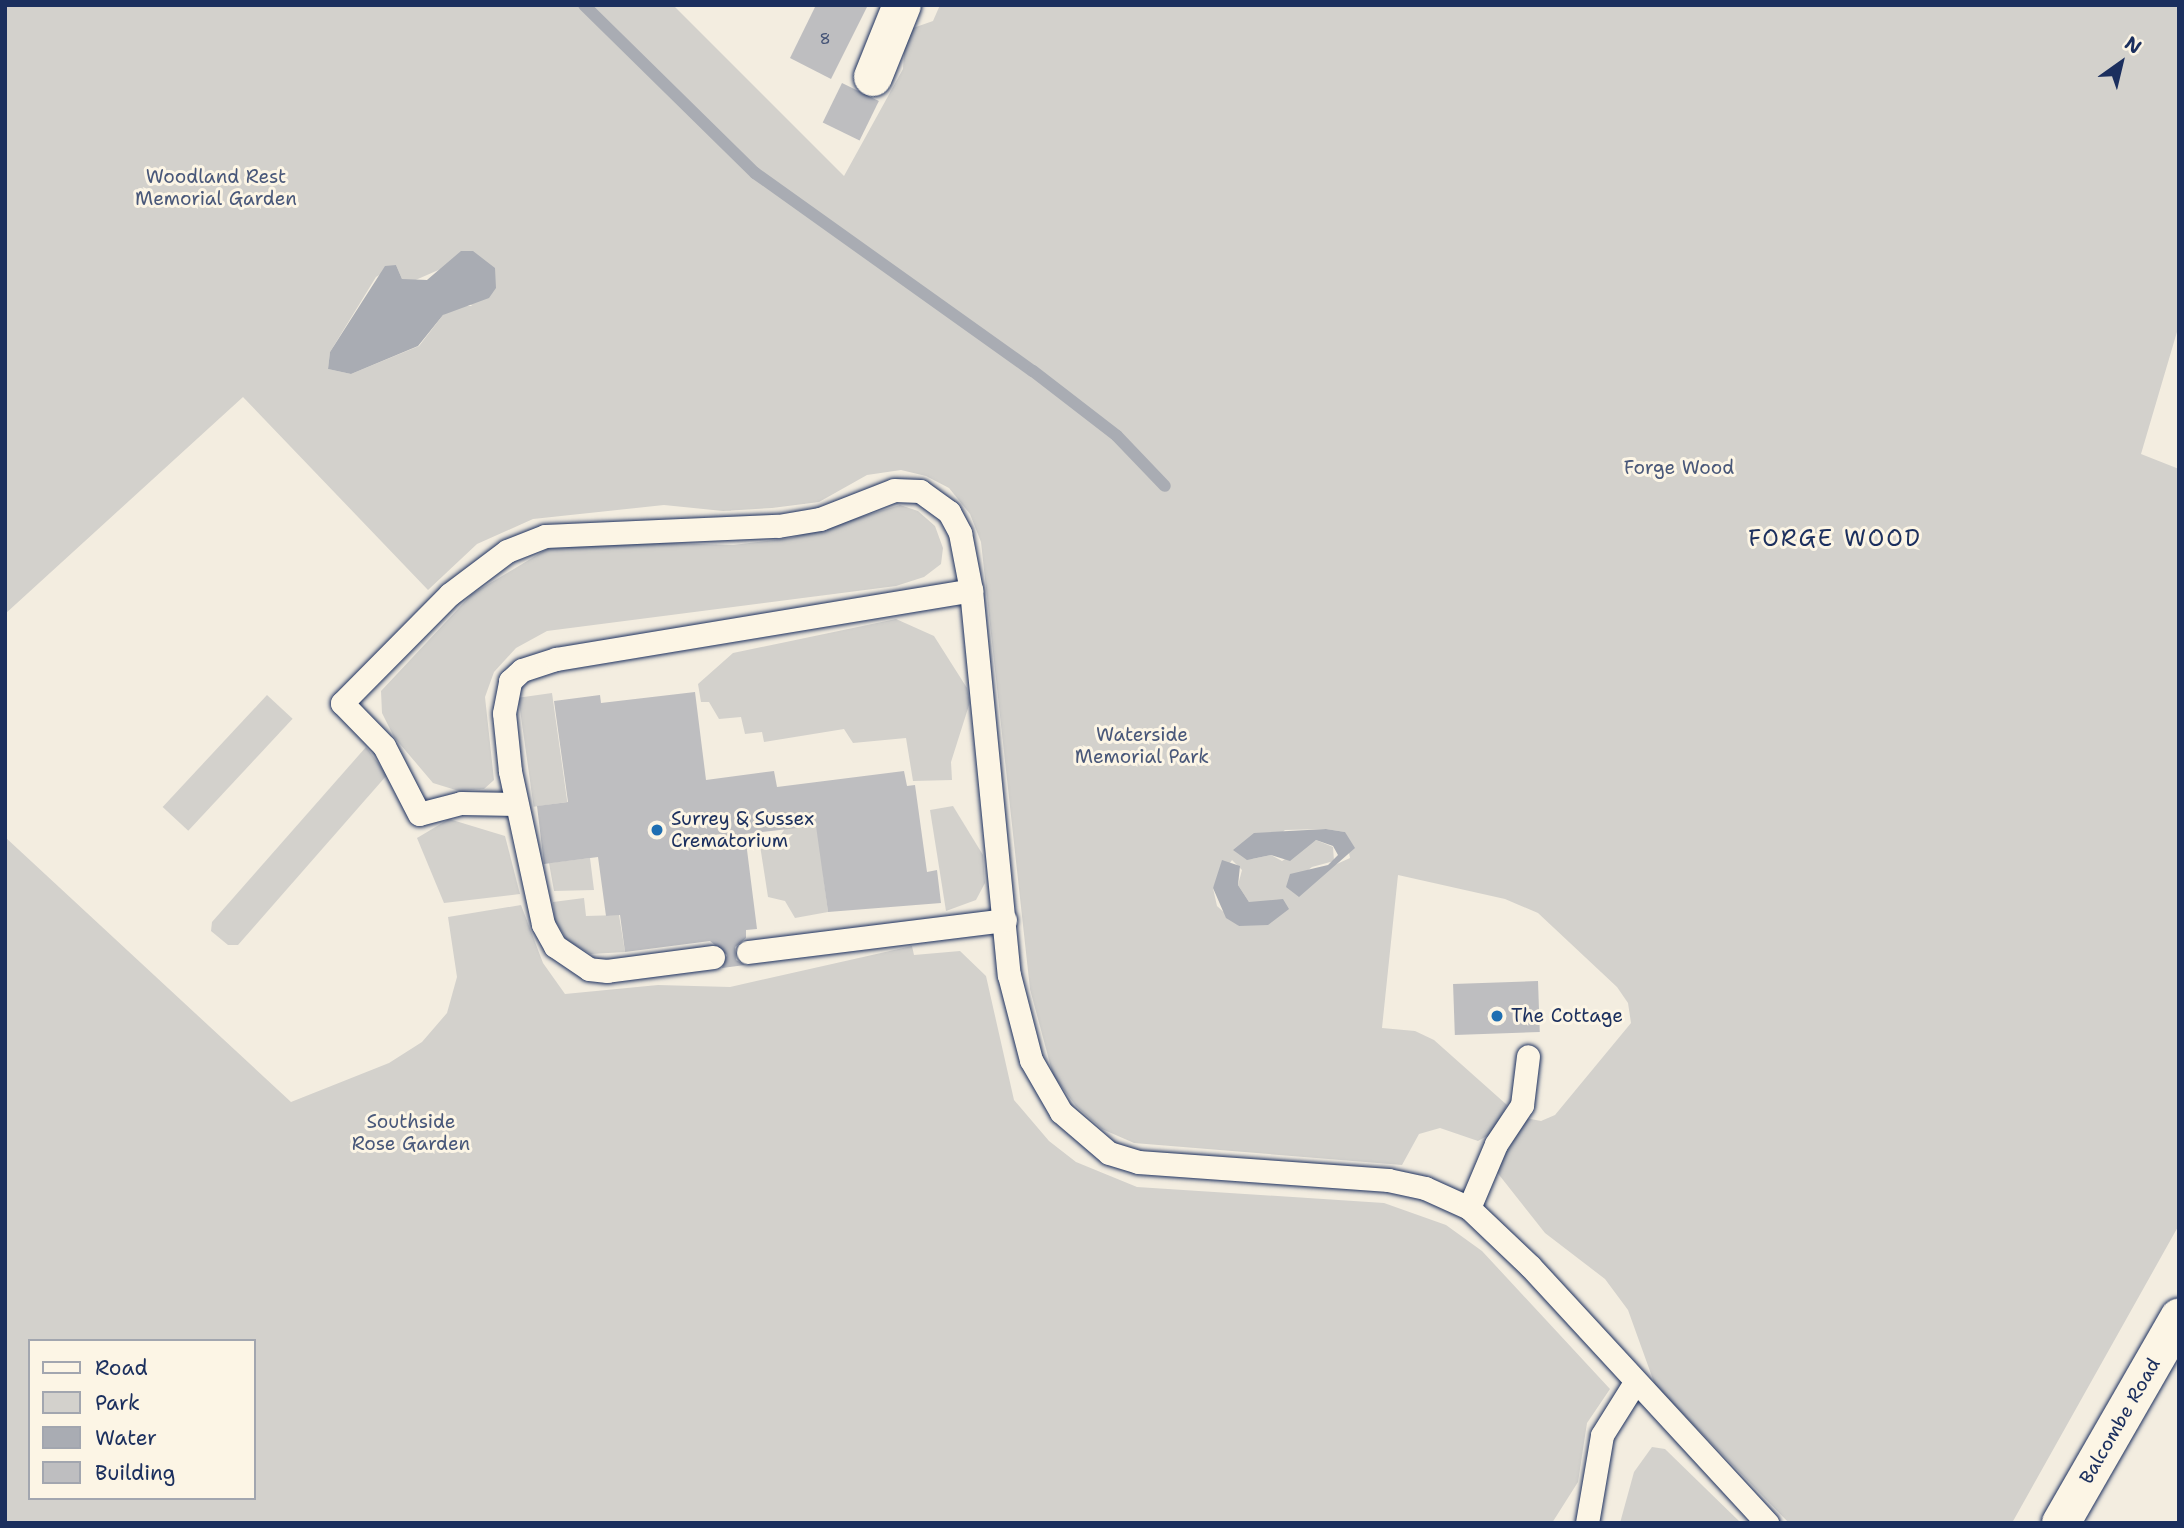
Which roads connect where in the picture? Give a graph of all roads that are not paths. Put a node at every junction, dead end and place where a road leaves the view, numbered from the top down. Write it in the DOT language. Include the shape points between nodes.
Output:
graph roads {
  1 [pos="902,5"];
  2 [pos="873,77"];
  3 [pos="971,590"];
  4 [pos="516,804"];
  5 [pos="1005,920"];
  6 [pos="748,952"];
  7 [pos="713,957"];
  8 [pos="1528,1056"];
  9 [pos="1469,1208"];
  10 [pos="2179,1318"];
  11 [pos="1634,1384"];
  12 [pos="1587,1523"];
  13 [pos="1767,1523"];
  14 [pos="2061,1523"];
  1 -- 2 [label="main road"];
  3 -- 4 [label="lane" via="556,659 522,670 510,681 504,704"];
  3 -- 4 [label="lane" via="960,533 949,512 920,491 894,490 820,519 778,526 545,536 507,551 450,594 342,703 384,746 419,814 461,803"];
  3 -- 5 [label="lane"];
  4 -- 7 [label="lane" via="543,924 569,959 607,971"];
  5 -- 6 [label="lane"];
  5 -- 9 [label="lane" via="1009,975 1031,1060 1061,1112 1109,1153 1190,1170 1388,1181 1424,1188"];
  8 -- 9 [label="lane" via="1522,1105 1496,1144"];
  9 -- 11 [label="lane" via="1530,1266"];
  10 -- 14 [label="main road, Balcombe Road"];
  11 -- 12 [label="lane" via="1602,1435"];
  11 -- 13 [label="lane"];
}
